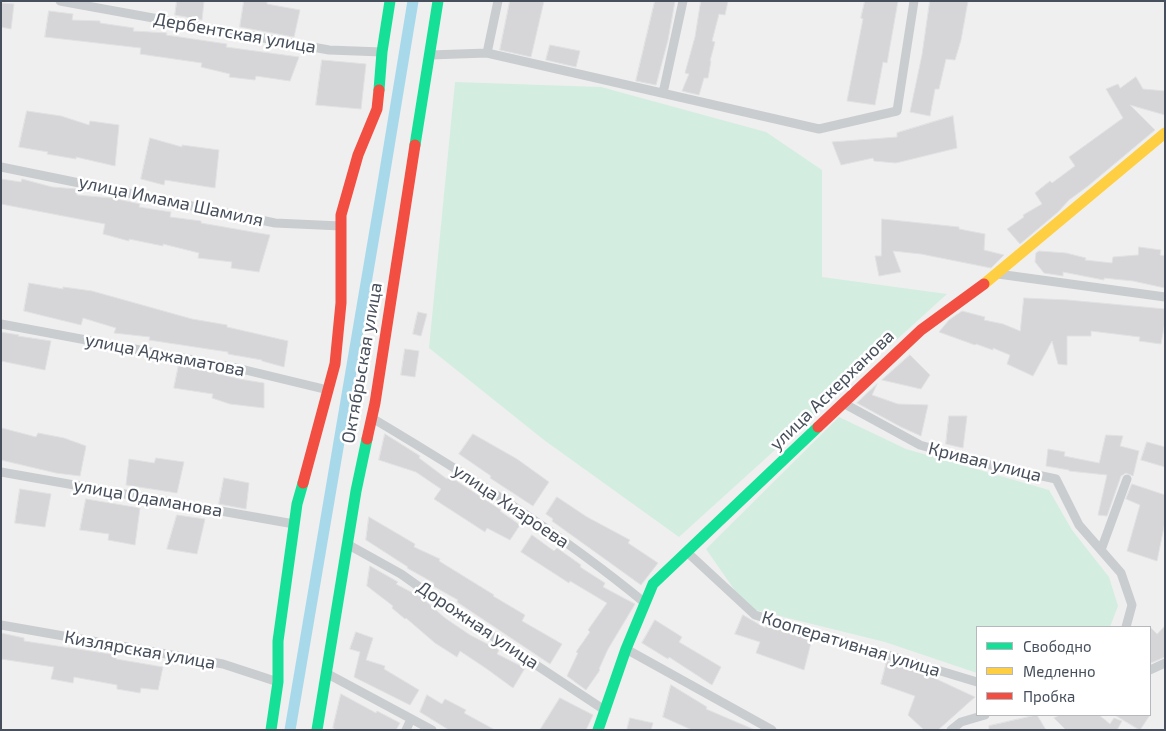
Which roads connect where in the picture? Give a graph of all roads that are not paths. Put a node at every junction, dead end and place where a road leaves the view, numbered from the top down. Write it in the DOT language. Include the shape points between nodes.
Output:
graph roads {
  1 [pos="60,1"];
  2 [pos="390,1"];
  3 [pos="438,1"];
  4 [pos="498,1"];
  5 [pos="683,1"];
  6 [pos="914,1"];
  7 [pos="382,52"];
  8 [pos="487,53"];
  9 [pos="430,55"];
  10 [pos="663,93"];
  11 [pos="1165,133"];
  12 [pos="1,166"];
  13 [pos="341,226"];
  14 [pos="998,274"];
  15 [pos="1165,297"];
  16 [pos="1,324"];
  17 [pos="328,390"];
  18 [pos="843,403"];
  19 [pos="372,418"];
  20 [pos="1,472"];
  21 [pos="1127,479"];
  22 [pos="294,524"];
  23 [pos="347,544"];
  24 [pos="1101,550"];
  25 [pos="688,553"];
  26 [pos="645,603"];
  27 [pos="1,625"];
  28 [pos="1126,626"];
  29 [pos="626,649"];
  30 [pos="1165,663"];
  31 [pos="1151,670"];
  32 [pos="326,673"];
  33 [pos="278,682"];
  34 [pos="976,682"];
  35 [pos="606,711"];
  36 [pos="981,716"];
  37 [pos="412,719"];
  38 [pos="271,730"];
  39 [pos="317,730"];
  40 [pos="406,730"];
  41 [pos="432,730"];
  42 [pos="598,730"];
  43 [pos="772,730"];
  44 [pos="950,730"];
  1 -- 7 [label="street, Дербентская улица" via="329,50"];
  2 -- 7 [label="street"];
  3 -- 9 [label="street, Октябрьская улица"];
  4 -- 8 [label="street"];
  5 -- 10 [label="street"];
  6 -- 10 [label="street" via="897,112 818,129"];
  7 -- 13 [label="street" via="376,109 358,154 341,214"];
  8 -- 9 [label="street"];
  8 -- 10 [label="street"];
  9 -- 19 [label="street, Октябрьская улица"];
  11 -- 14 [label="street, улица Аскерханова"];
  12 -- 13 [label="street, улица Имама Шамиля" via="275,223"];
  13 -- 17 [label="street" via="341,303 336,364"];
  14 -- 15 [label="street"];
  14 -- 18 [label="street, улица Аскерханова" via="921,330"];
  16 -- 17 [label="street, улица Аджаматова" via="241,369"];
  17 -- 22 [label="street"];
  18 -- 24 [label="street, Кривая улица" via="920,445 1056,479 1079,525"];
  18 -- 25 [label="street, улица Аскерханова"];
  19 -- 23 [label="street, Октябрьская улица"];
  19 -- 26 [label="street, улица Хизроева" via="450,465 602,567"];
  20 -- 22 [label="street, улица Одаманова"];
  21 -- 24 [label="street"];
  22 -- 33 [label="street" via="278,641"];
  23 -- 32 [label="street, Октябрьская улица"];
  23 -- 35 [label="street, Дорожная улица" via="401,574"];
  24 -- 28 [label="street, Кривая улица" via="1121,573 1132,605"];
  25 -- 26 [label="street, улица Аскерханова" via="653,584"];
  25 -- 34 [label="street, Кооперативная улица" via="755,615"];
  26 -- 29 [label="street, улица Аскерханова"];
  27 -- 33 [label="street, Кизлярская улица" via="223,664"];
  29 -- 35 [label="street, улица Аскерханова"];
  29 -- 43 [label="street"];
  30 -- 31 [label="street"];
  32 -- 37 [label="street"];
  32 -- 39 [label="street, Октябрьская улица"];
  33 -- 38 [label="street"];
  35 -- 42 [label="street, улица Аскерханова"];
  36 -- 44 [label="street" via="961,722"];
  37 -- 40 [label="street"];
  37 -- 41 [label="street"];
}
